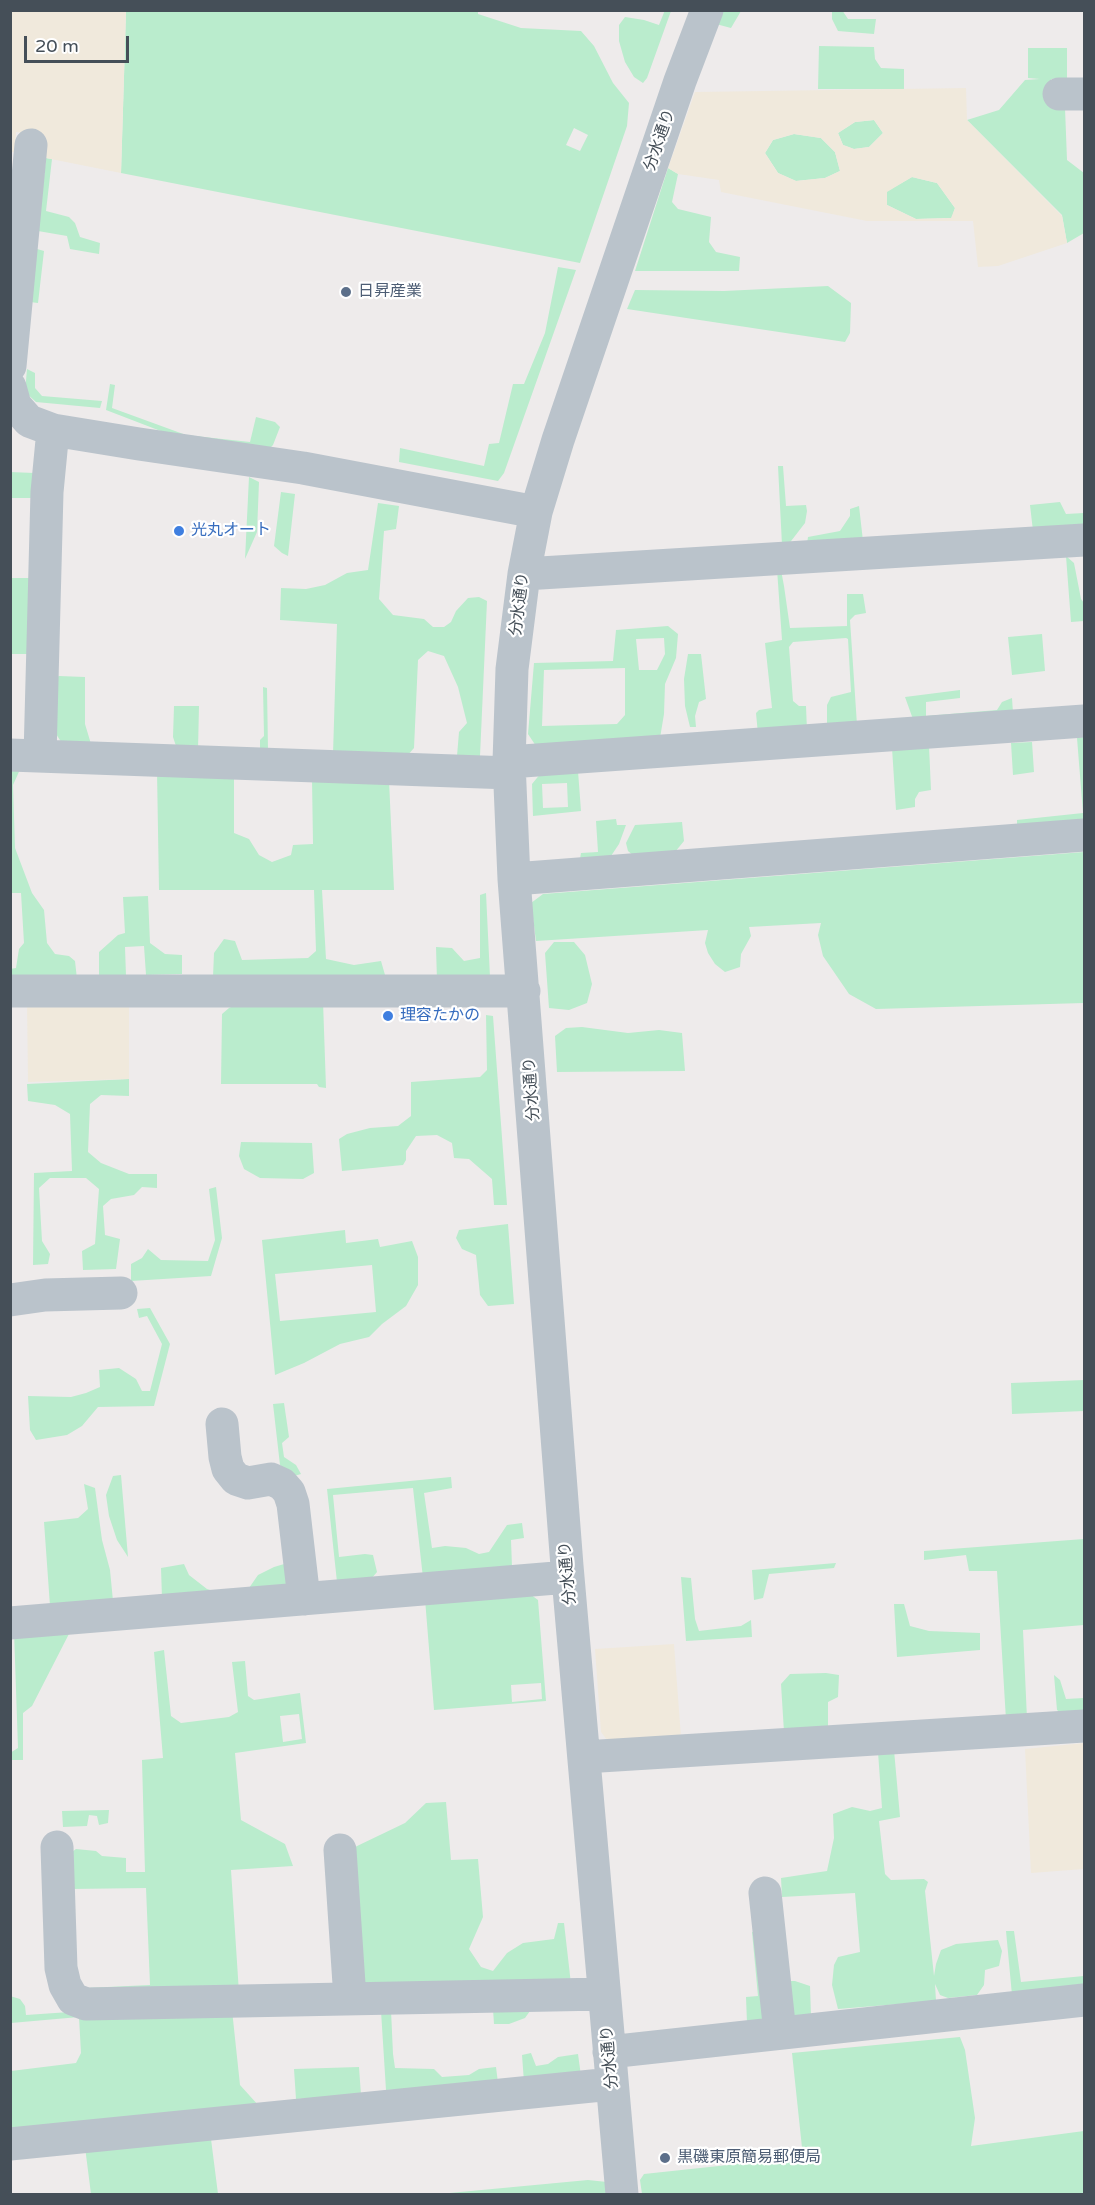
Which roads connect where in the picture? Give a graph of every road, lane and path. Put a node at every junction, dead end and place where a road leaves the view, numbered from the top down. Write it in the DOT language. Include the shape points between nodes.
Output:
graph roads {
  1 [pos="707,10"];
  2 [pos="31,145"];
  3 [pos="10,366"];
  4 [pos="10,387"];
  5 [pos="53,430"];
  6 [pos="536,512"];
  7 [pos="1084,540"];
  8 [pos="524,574"];
  9 [pos="1084,721"];
  10 [pos="25,756"];
  11 [pos="509,767"];
  12 [pos="1084,835"];
  13 [pos="514,879"];
  14 [pos="10,991"];
  15 [pos="524,991"];
  16 [pos="122,1293"];
  17 [pos="10,1300"];
  18 [pos="222,1424"];
  19 [pos="568,1577"];
  20 [pos="304,1599"];
  21 [pos="10,1623"];
  22 [pos="1084,1726"];
  23 [pos="584,1757"];
  24 [pos="57,1847"];
  25 [pos="340,1850"];
  26 [pos="765,1893"];
  27 [pos="604,1994"];
  28 [pos="350,1999"];
  29 [pos="1084,2000"];
  30 [pos="780,2033"];
  31 [pos="611,2068"];
  32 [pos="10,2144"];
  33 [pos="622,2194"];
  1 -- 6 [label="street, 分水通り"];
  2 -- 3 [label="street"];
  4 -- 5 [label="street" via="15,405 29,421"];
  5 -- 6 [label="street" via="303,468"];
  5 -- 10 [label="street"];
  6 -- 8 [label="street, 分水通り"];
  7 -- 8 [label="street"];
  8 -- 11 [label="street, 分水通り" via="512,669"];
  9 -- 11 [label="street"];
  10 -- 11 [label="street"];
  11 -- 13 [label="street, 分水通り"];
  12 -- 13 [label="street"];
  13 -- 15 [label="street, 分水通り"];
  14 -- 15 [label="street"];
  15 -- 19 [label="street, 分水通り"];
  16 -- 17 [label="street"];
  18 -- 20 [label="street" via="228,1469 236,1479 248,1483 271,1479 289,1492"];
  19 -- 20 [label="street"];
  19 -- 23 [label="street, 分水通り"];
  20 -- 21 [label="street"];
  22 -- 23 [label="street"];
  23 -- 27 [label="street, 分水通り"];
  24 -- 28 [label="street" via="61,1968 73,1999 86,2004"];
  25 -- 28 [label="street"];
  26 -- 30 [label="street"];
  27 -- 28 [label="street"];
  27 -- 31 [label="street, 分水通り"];
  29 -- 30 [label="street"];
  30 -- 31 [label="street"];
  31 -- 32 [label="street"];
  31 -- 33 [label="street, 分水通り"];
}
